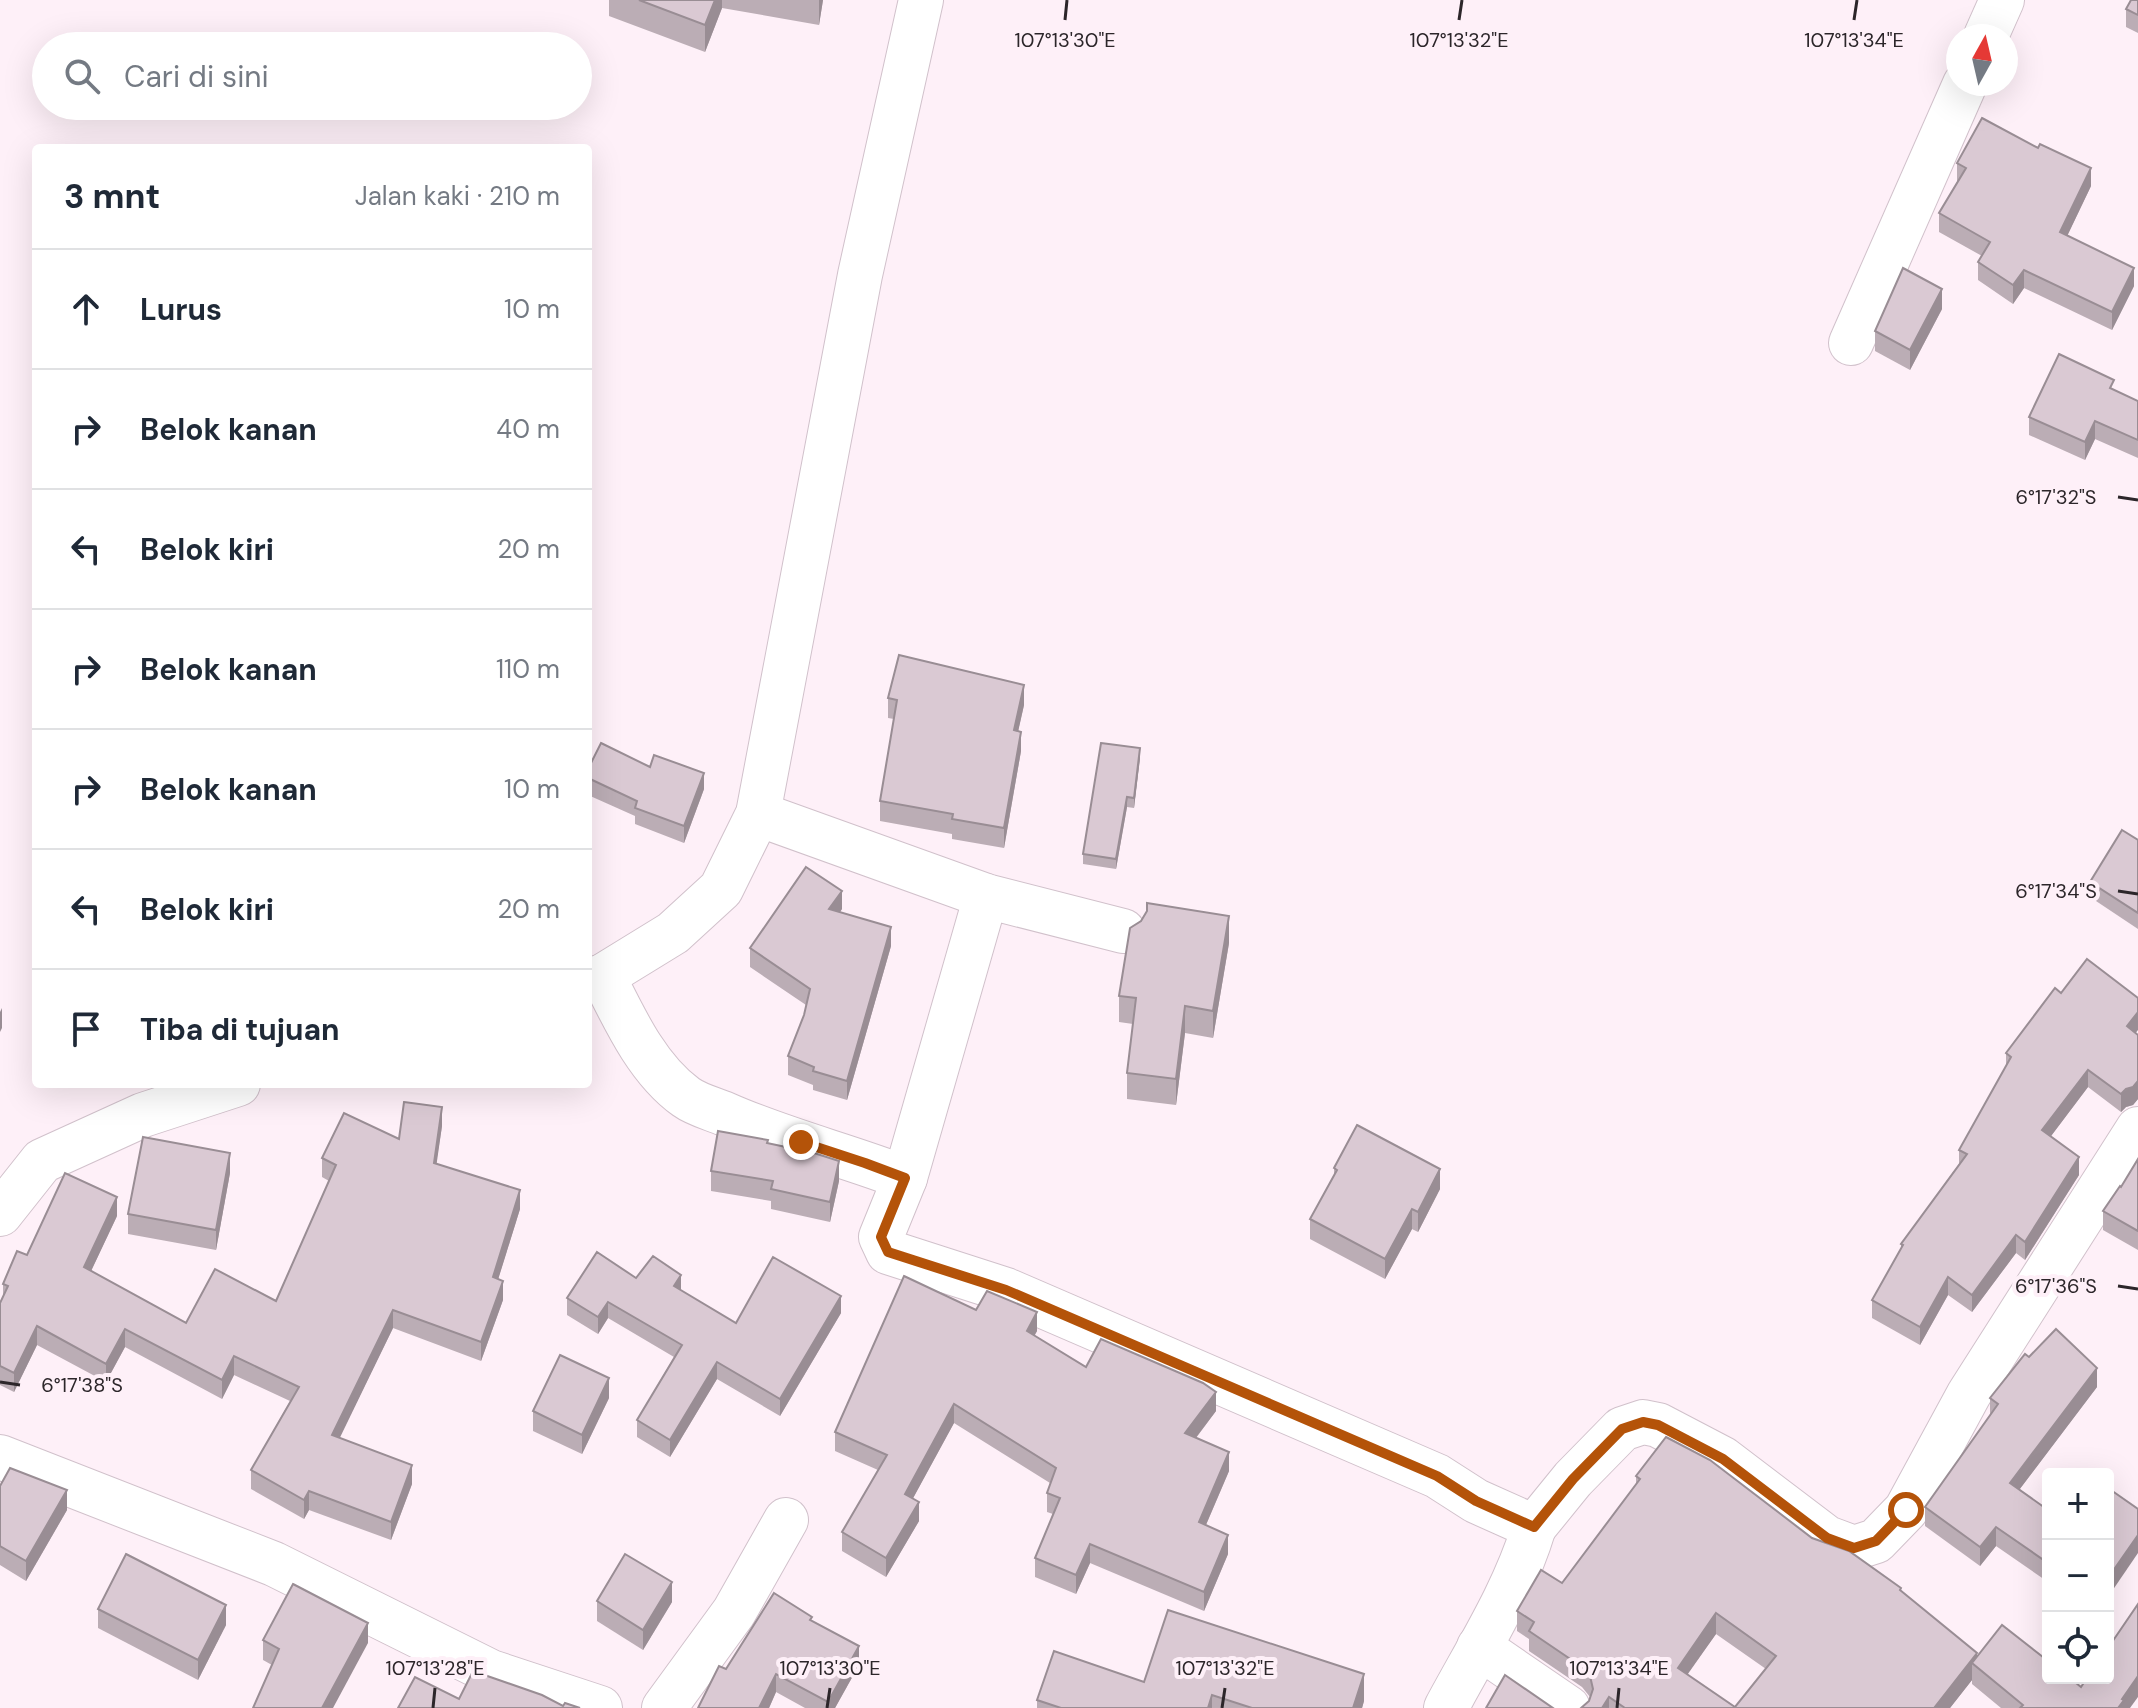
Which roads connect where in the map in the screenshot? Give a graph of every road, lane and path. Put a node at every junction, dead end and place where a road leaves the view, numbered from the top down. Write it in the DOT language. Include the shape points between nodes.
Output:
graph roads {
  1 [pos="921,0"];
  2 [pos="2002,0"];
  3 [pos="1991,24"];
  4 [pos="1960,96"];
  5 [pos="1851,343"];
  6 [pos="758,814"];
  7 [pos="986,896"];
  8 [pos="1123,931"];
  9 [pos="596,978"];
  10 [pos="226,1088"];
  11 [pos="2138,1129"];
  12 [pos="905,1178"];
  13 [pos="0,1214"];
  14 [pos="0,1457"];
  15 [pos="786,1520"];
  16 [pos="1534,1527"];
  17 [pos="1479,1647"];
  18 [pos="600,1708"];
  19 [pos="664,1708"];
  20 [pos="1446,1708"];
  21 [pos="1568,1708"];
  1 -- 6 [label="street" via="860,275"];
  2 -- 3 [label="street"];
  4 -- 5 [label="street"];
  6 -- 7 [label="street"];
  6 -- 9 [label="street" via="721,889 673,933"];
  7 -- 8 [label="street"];
  7 -- 12 [label="street"];
  9 -- 12 [label="street" via="636,1041 686,1098"];
  10 -- 13 [label="street" via="143,1115 42,1161"];
  11 -- 16 [label="street" via="1969,1394 1906,1510 1876,1541 1854,1548 1827,1538 1723,1459 1643,1422 1622,1429"];
  12 -- 16 [label="street" via="881,1237 888,1252 1006,1290 1437,1476"];
  14 -- 18 [label="street" via="274,1564 491,1672"];
  15 -- 19 [label="street" via="734,1612"];
  16 -- 17 [label="street"];
  17 -- 20 [label="street"];
  17 -- 21 [label="street"];
}
